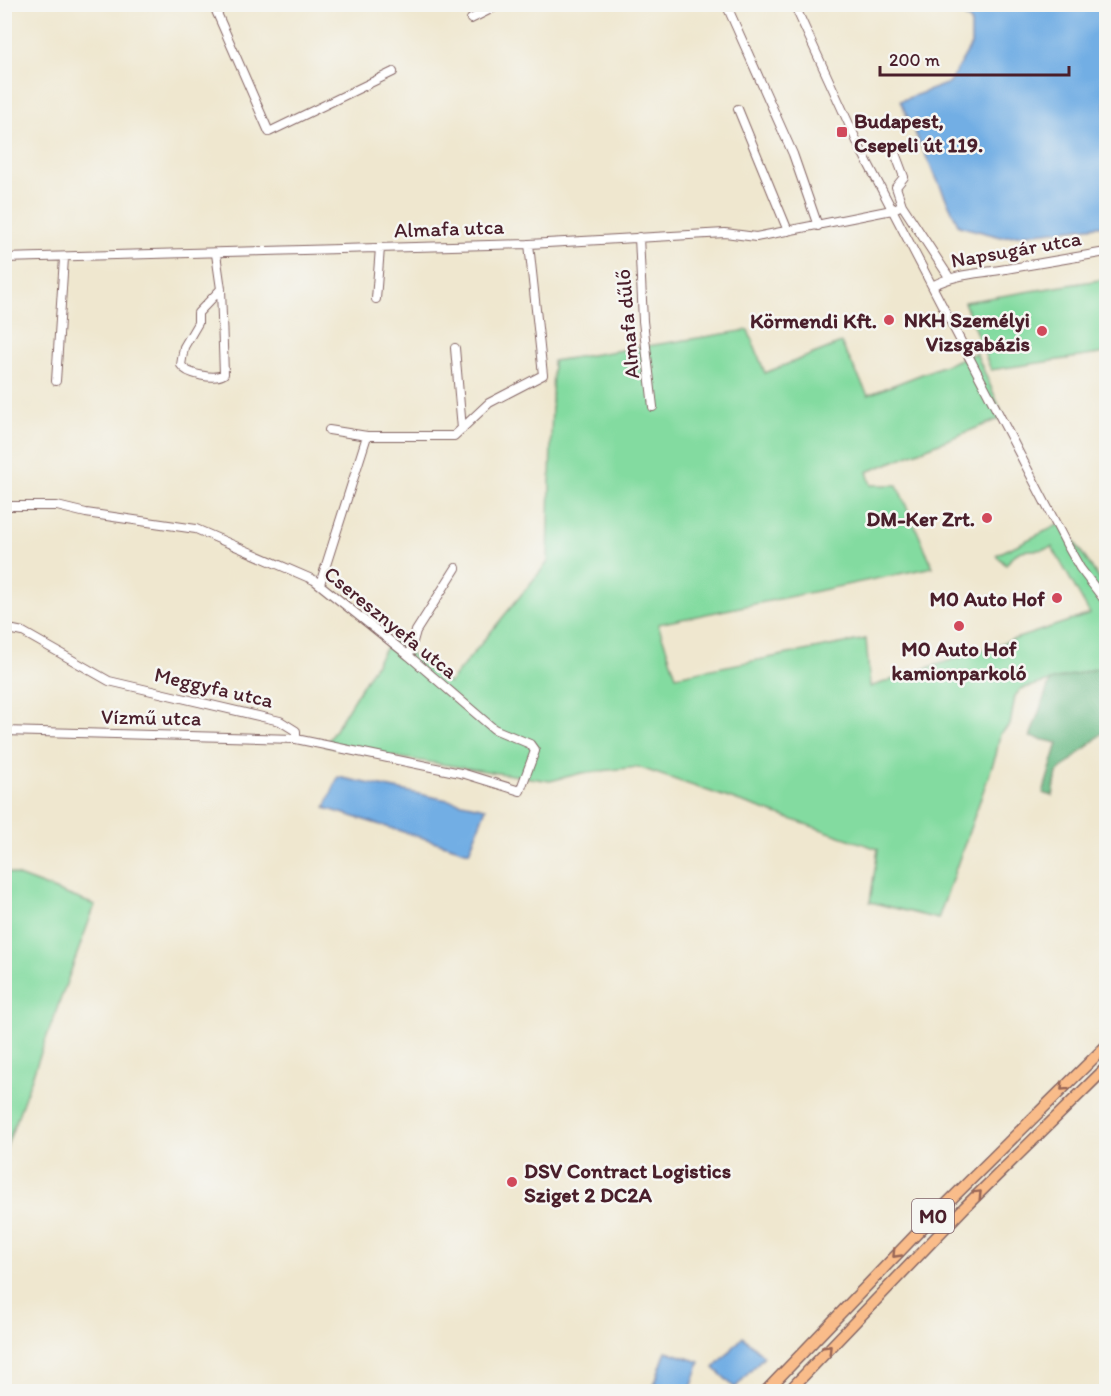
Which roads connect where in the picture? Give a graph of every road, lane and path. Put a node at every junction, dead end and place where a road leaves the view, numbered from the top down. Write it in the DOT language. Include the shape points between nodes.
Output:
graph roads {
  1 [pos="501,4"];
  2 [pos="726,4"];
  3 [pos="795,4"];
  4 [pos="217,6"];
  5 [pos="471,19"];
  6 [pos="393,72"];
  7 [pos="738,109"];
  8 [pos="895,153"];
  9 [pos="902,205"];
  10 [pos="892,210"];
  11 [pos="818,226"];
  12 [pos="788,231"];
  13 [pos="639,237"];
  14 [pos="529,244"];
  15 [pos="380,248"];
  16 [pos="1107,252"];
  17 [pos="216,254"];
  18 [pos="4,258"];
  19 [pos="64,258"];
  20 [pos="949,277"];
  21 [pos="932,286"];
  22 [pos="221,289"];
  23 [pos="376,299"];
  24 [pos="455,348"];
  25 [pos="56,381"];
  26 [pos="653,407"];
  27 [pos="462,429"];
  28 [pos="328,430"];
  29 [pos="367,436"];
  30 [pos="4,506"];
  31 [pos="456,568"];
  32 [pos="320,584"];
  33 [pos="1107,602"];
  34 [pos="4,628"];
  35 [pos="409,656"];
  36 [pos="4,731"];
  37 [pos="296,739"];
  38 [pos="1107,1046"];
  39 [pos="1107,1068"];
  40 [pos="765,1392"];
  41 [pos="788,1392"];
  1 -- 5 [label="street"];
  2 -- 11 [label="street" via="793,154"];
  3 -- 10 [label="street" via="848,125"];
  4 -- 6 [label="street" via="269,132"];
  7 -- 12 [label="street"];
  8 -- 9 [label="street" via="904,177 896,187"];
  9 -- 10 [label="street, Almafa utca"];
  9 -- 20 [label="street"];
  10 -- 11 [label="street, Almafa utca"];
  10 -- 21 [label="street"];
  11 -- 12 [label="street, Almafa utca"];
  12 -- 13 [label="street, Almafa utca" via="748,237 724,233"];
  13 -- 14 [label="street, Almafa utca"];
  13 -- 26 [label="street, Almafa dűlő"];
  14 -- 15 [label="street, Almafa utca"];
  14 -- 27 [label="street" via="543,375 489,403"];
  15 -- 17 [label="street, Almafa utca"];
  15 -- 23 [label="street"];
  16 -- 20 [label="street, Napsugár utca"];
  17 -- 19 [label="street, Almafa utca"];
  17 -- 22 [label="street"];
  18 -- 19 [label="street, Almafa utca"];
  19 -- 25 [label="street"];
  20 -- 21 [label="street, Napsugár utca"];
  21 -- 33 [label="street" via="1066,543"];
  22 -- 22 [label="street" via="198,313 198,323 184,347 181,365 189,373 219,377 224,374"];
  24 -- 27 [label="street"];
  27 -- 29 [label="street" via="443,438"];
  28 -- 29 [label="street"];
  29 -- 32 [label="street"];
  30 -- 32 [label="street, Cseresznyefa utca" via="57,506 196,529"];
  31 -- 35 [label="street" via="416,631"];
  32 -- 35 [label="street, Cseresznyefa utca"];
  34 -- 37 [label="street, Meggyfa utca" via="23,632 109,681 280,721 296,731"];
  35 -- 37 [label="street, Cseresznyefa utca" via="494,729 535,749 520,791 465,774"];
  36 -- 37 [label="street, Vízmű utca"];
  38 -- 40 [label="highway, M0, one-way" via="928,1222"];
  41 -- 39 [label="highway, M0, one-way" via="965,1207"];
}
